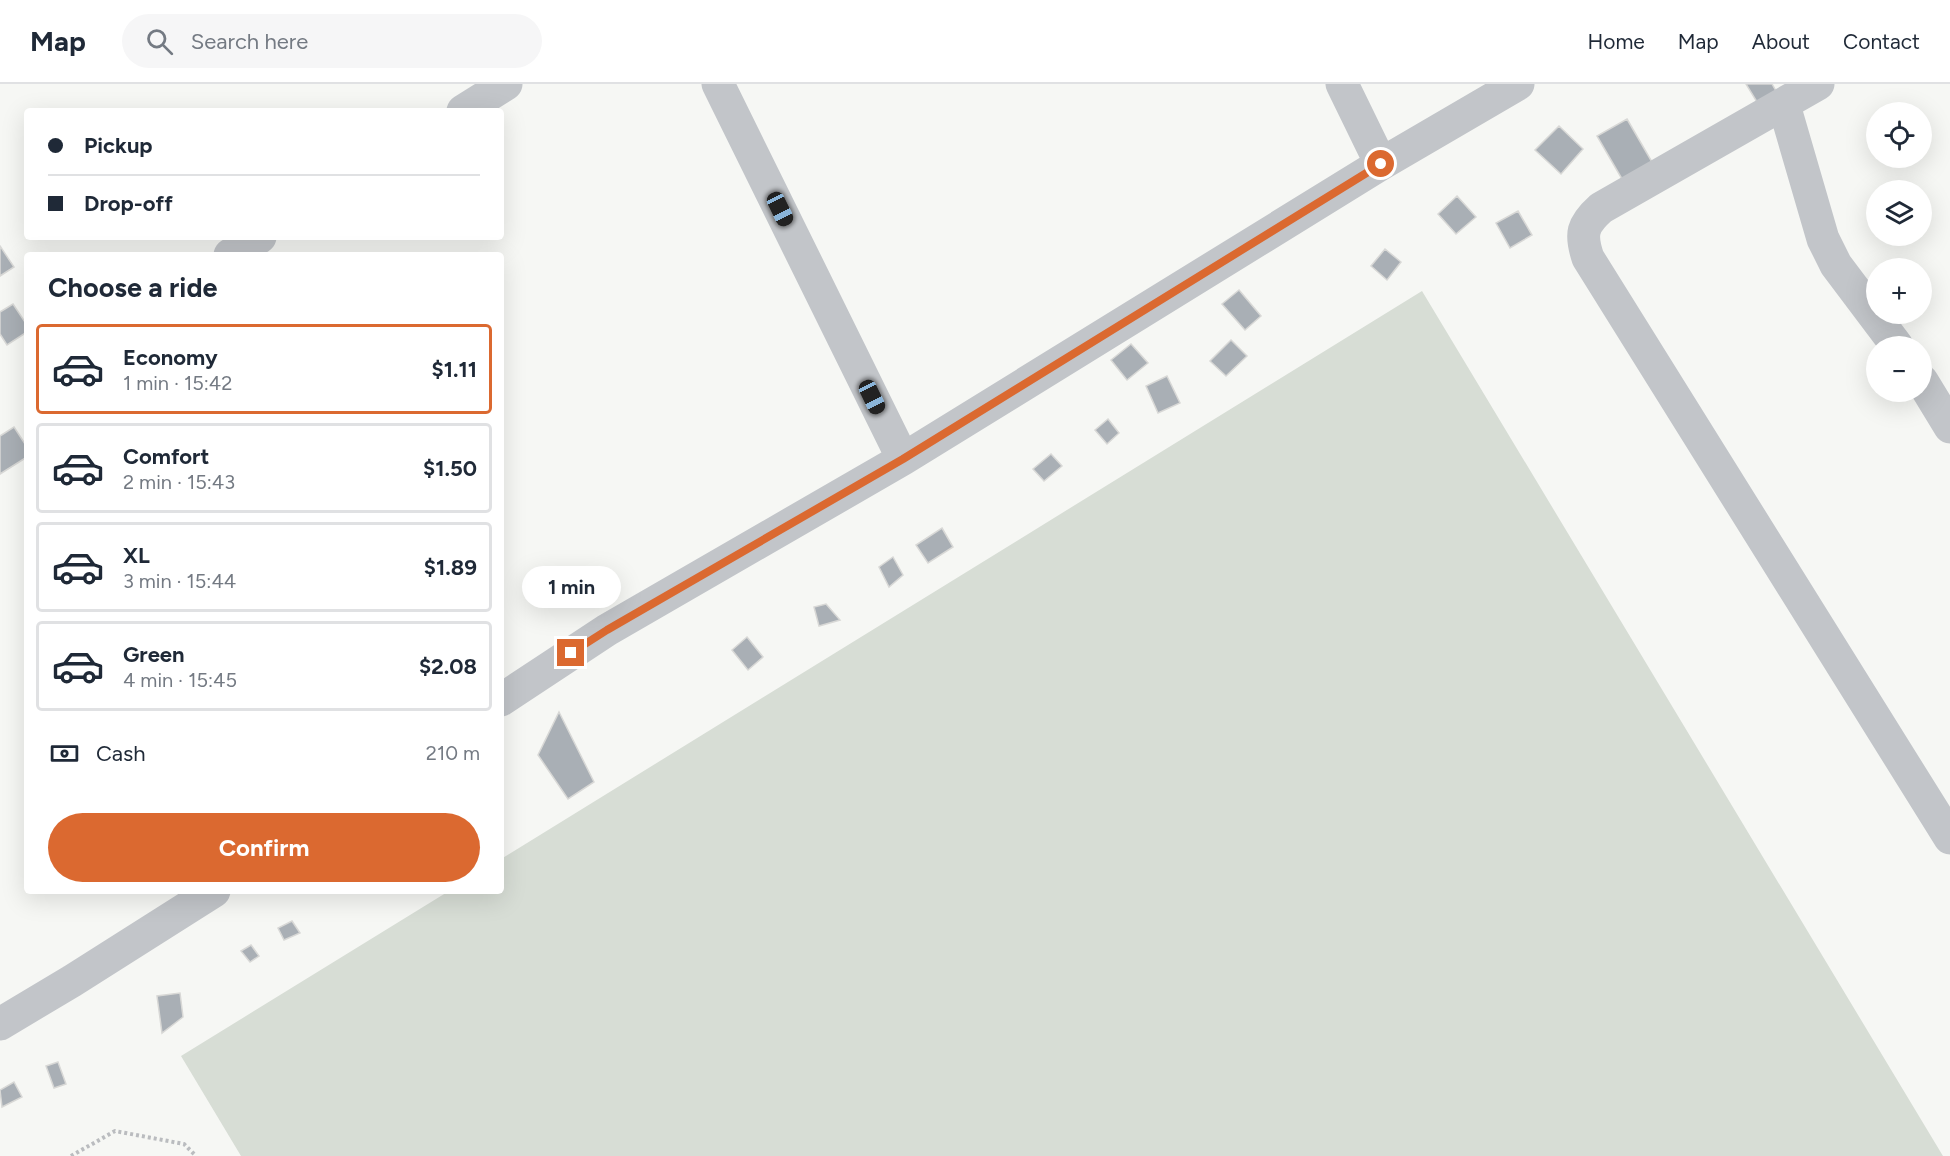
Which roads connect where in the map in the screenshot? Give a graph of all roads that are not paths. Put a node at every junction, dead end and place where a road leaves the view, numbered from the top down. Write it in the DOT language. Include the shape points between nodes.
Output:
graph roads {
  1 [pos="506,84"];
  2 [pos="718,84"];
  3 [pos="1342,84"];
  4 [pos="1518,84"];
  5 [pos="1818,84"];
  6 [pos="1784,105"];
  7 [pos="468,108"];
  8 [pos="1381,164"];
  9 [pos="256,240"];
  10 [pos="235,252"];
  11 [pos="1889,336"];
  12 [pos="1932,397"];
  13 [pos="1950,427"];
  14 [pos="903,459"];
  15 [pos="504,698"];
  16 [pos="1950,838"];
  17 [pos="209,894"];
  18 [pos="0,1024"];
  1 -- 7 [label="street"];
  2 -- 14 [label="street"];
  3 -- 8 [label="street"];
  4 -- 8 [label="street"];
  5 -- 6 [label="street"];
  6 -- 11 [label="street" via="1823,239 1836,265"];
  6 -- 16 [label="street" via="1601,208 1583,230 1583,244 1594,268"];
  8 -- 14 [label="street"];
  9 -- 10 [label="street"];
  12 -- 13 [label="street"];
  14 -- 15 [label="street" via="607,630"];
  17 -- 18 [label="street"];
}
